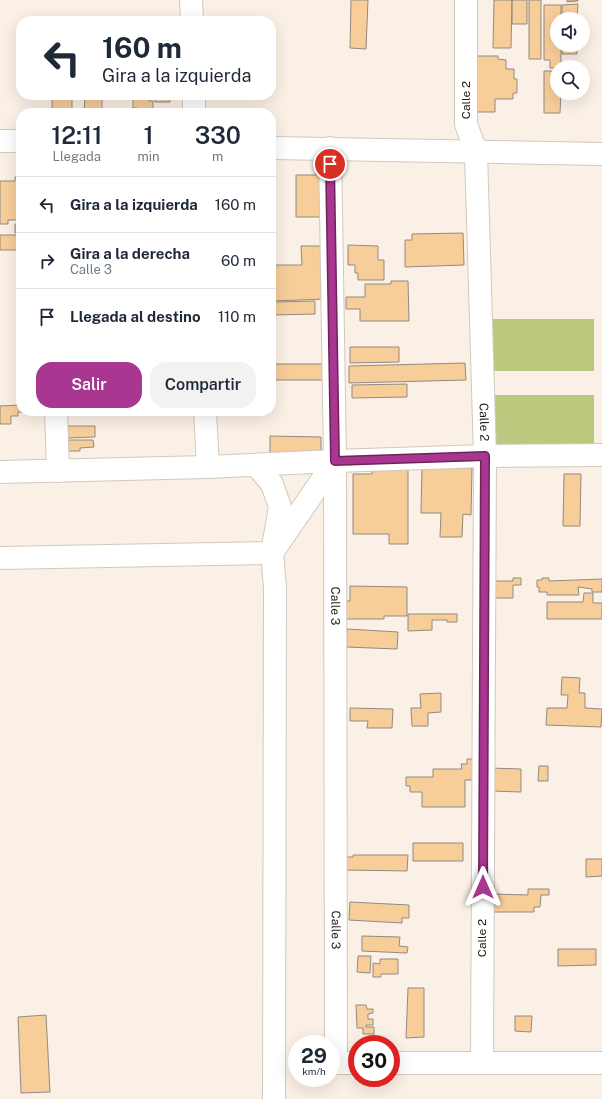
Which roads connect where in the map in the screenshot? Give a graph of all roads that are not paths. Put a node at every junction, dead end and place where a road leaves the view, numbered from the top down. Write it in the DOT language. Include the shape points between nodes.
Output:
graph roads {
  1 [pos="191,0"];
  2 [pos="466,0"];
  3 [pos="192,16"];
  4 [pos="0,141"];
  5 [pos="16,141"];
  6 [pos="276,148"];
  7 [pos="330,148"];
  8 [pos="476,152"];
  9 [pos="602,154"];
  10 [pos="56,416"];
  11 [pos="205,416"];
  12 [pos="602,455"];
  13 [pos="485,456"];
  14 [pos="335,461"];
  15 [pos="256,465"];
  16 [pos="208,468"];
  17 [pos="58,470"];
  18 [pos="0,472"];
  19 [pos="272,553"];
  20 [pos="0,558"];
  21 [pos="482,1062"];
  22 [pos="348,1063"];
  23 [pos="400,1063"];
  24 [pos="602,1063"];
  25 [pos="274,1099"];
  1 -- 3 [label="street"];
  2 -- 8 [label="street, Calle 2" via="466,124"];
  4 -- 5 [label="street"];
  6 -- 7 [label="street"];
  7 -- 8 [label="street"];
  7 -- 14 [label="street, Calle 3"];
  8 -- 9 [label="street"];
  8 -- 13 [label="street, Calle 2"];
  10 -- 17 [label="street"];
  11 -- 16 [label="street"];
  12 -- 13 [label="street"];
  13 -- 14 [label="street"];
  13 -- 21 [label="street, Calle 2"];
  14 -- 15 [label="street"];
  14 -- 19 [label="street"];
  14 -- 22 [label="street, Calle 3" via="336,1063"];
  15 -- 16 [label="street"];
  15 -- 19 [label="street" via="272,484 280,507"];
  16 -- 17 [label="street"];
  17 -- 18 [label="street"];
  19 -- 20 [label="street"];
  19 -- 25 [label="street" via="275,588"];
  21 -- 23 [label="street"];
  21 -- 24 [label="street"];
}
